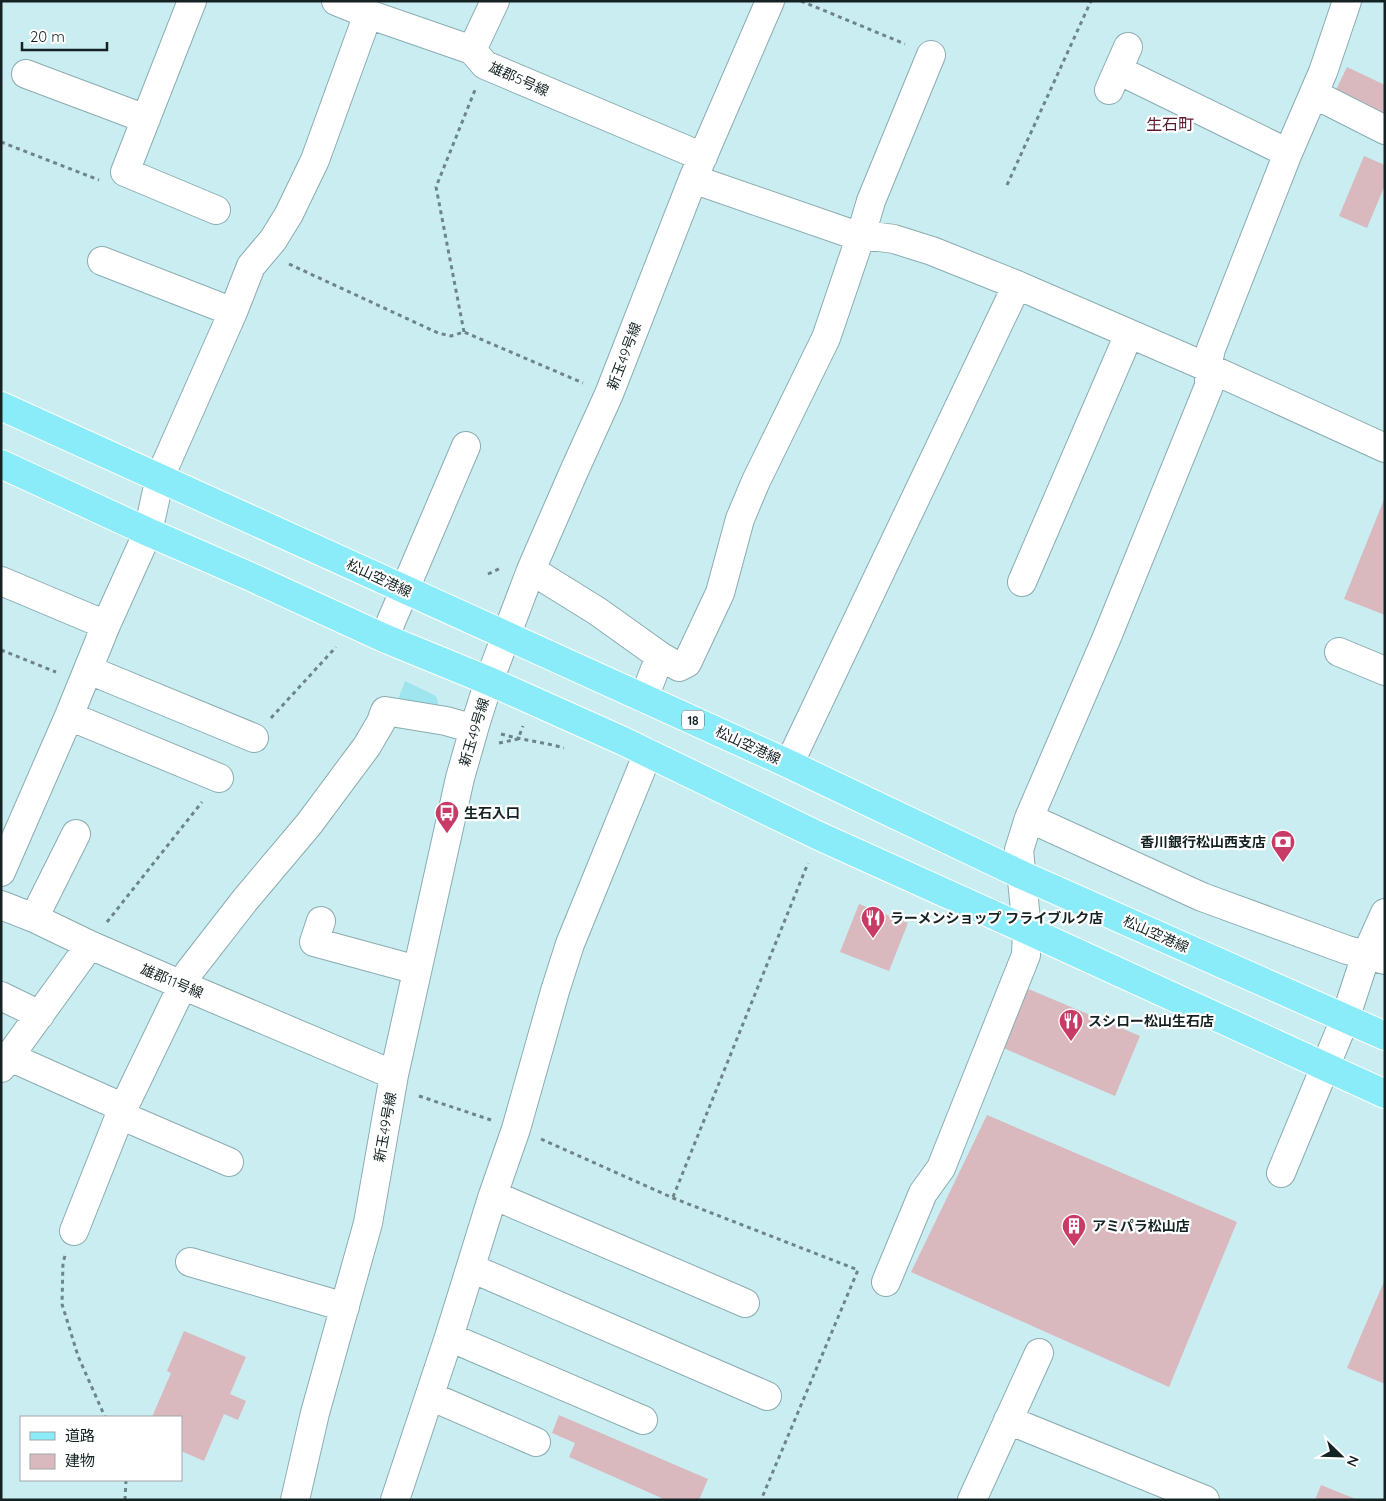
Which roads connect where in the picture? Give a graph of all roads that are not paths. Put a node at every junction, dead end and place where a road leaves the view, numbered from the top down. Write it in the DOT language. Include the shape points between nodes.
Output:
graph roads {
  1 [pos="192,1"];
  2 [pos="495,1"];
  3 [pos="770,1"];
  4 [pos="1347,1"];
  5 [pos="352,6"];
  6 [pos="931,55"];
  7 [pos="478,58"];
  8 [pos="1119,69"];
  9 [pos="26,74"];
  10 [pos="1314,94"];
  11 [pos="146,120"];
  12 [pos="1385,130"];
  13 [pos="1288,153"];
  14 [pos="698,168"];
  15 [pos="216,210"];
  16 [pos="861,235"];
  17 [pos="102,261"];
  18 [pos="1017,285"];
  19 [pos="233,312"];
  20 [pos="1129,334"];
  21 [pos="1209,368"];
  22 [pos="1,406"];
  23 [pos="466,446"];
  24 [pos="1385,448"];
  25 [pos="1,464"];
  26 [pos="160,477"];
  27 [pos="148,532"];
  28 [pos="532,570"];
  29 [pos="1,581"];
  30 [pos="1022,582"];
  31 [pos="405,590"];
  32 [pos="106,625"];
  33 [pos="506,635"];
  34 [pos="384,638"];
  35 [pos="1339,652"];
  36 [pos="660,656"];
  37 [pos="1385,671"];
  38 [pos="86,677"];
  39 [pos="489,681"];
  40 [pos="644,698"];
  41 [pos="70,716"];
  42 [pos="474,729"];
  43 [pos="254,738"];
  44 [pos="648,753"];
  45 [pos="789,764"];
  46 [pos="219,778"];
  47 [pos="1029,818"];
  48 [pos="76,834"];
  49 [pos="4,860"];
  50 [pos="1022,874"];
  51 [pos="1,904"];
  52 [pos="1385,913"];
  53 [pos="34,918"];
  54 [pos="321,921"];
  55 [pos="1026,930"];
  56 [pos="90,945"];
  57 [pos="1375,957"];
  58 [pos="417,970"];
  59 [pos="182,985"];
  60 [pos="1,996"];
  61 [pos="40,1015"];
  62 [pos="1345,1018"];
  63 [pos="1385,1036"];
  64 [pos="6,1062"];
  65 [pos="1326,1066"];
  66 [pos="394,1074"];
  67 [pos="1385,1094"];
  68 [pos="122,1111"];
  69 [pos="229,1162"];
  70 [pos="1281,1173"];
  71 [pos="494,1195"];
  72 [pos="74,1231"];
  73 [pos="190,1262"];
  74 [pos="471,1268"];
  75 [pos="886,1282"];
  76 [pos="745,1303"];
  77 [pos="344,1307"];
  78 [pos="449,1337"];
  79 [pos="1039,1352"];
  80 [pos="430,1396"];
  81 [pos="767,1396"];
  82 [pos="643,1420"];
  83 [pos="1008,1420"];
  84 [pos="536,1442"];
  85 [pos="295,1500"];
  86 [pos="395,1500"];
  87 [pos="972,1500"];
  88 [pos="1205,1500"];
  1 -- 11 [label="street"];
  2 -- 7 [label="street"];
  3 -- 14 [label="street, 新玉49号線"];
  4 -- 10 [label="street"];
  5 -- 7 [label="street, 雄郡5号線"];
  5 -- 19 [label="street" via="315,160 274,240 251,266"];
  6 -- 16 [label="street" via="871,201"];
  7 -- 14 [label="street, 雄郡5号線"];
  8 -- 13 [label="street"];
  9 -- 11 [label="street"];
  10 -- 12 [label="street"];
  10 -- 13 [label="street"];
  11 -- 15 [label="street" via="125,172"];
  13 -- 21 [label="street" via="1211,349"];
  14 -- 16 [label="street, 雄郡5号線" via="849,233"];
  14 -- 28 [label="street, 新玉49号線" via="609,394"];
  16 -- 18 [label="street, 雄郡5号線" via="894,239 932,251"];
  16 -- 36 [label="street" via="826,338 753,488 740,519 720,593 687,663 679,667"];
  17 -- 19 [label="street"];
  18 -- 20 [label="street, 雄郡5号線"];
  18 -- 45 [label="street"];
  19 -- 26 [label="street"];
  20 -- 21 [label="street, 雄郡5号線"];
  20 -- 30 [label="street"];
  21 -- 24 [label="street, 雄郡5号線"];
  21 -- 47 [label="street" via="1209,386"];
  22 -- 26 [label="main road, 松山空港線 / 18"];
  23 -- 31 [label="street"];
  25 -- 27 [label="main road"];
  26 -- 27 [label="street"];
  26 -- 31 [label="main road, 松山空港線 / 18"];
  27 -- 32 [label="street"];
  27 -- 34 [label="main road"];
  28 -- 33 [label="street, 新玉49号線"];
  28 -- 36 [label="street"];
  29 -- 32 [label="street"];
  31 -- 33 [label="main road, 松山空港線 / 18"];
  31 -- 34 [label="street"];
  32 -- 38 [label="street"];
  33 -- 39 [label="street, 新玉49号線"];
  33 -- 40 [label="main road, 松山空港線 / 18"];
  34 -- 39 [label="main road"];
  35 -- 37 [label="street"];
  36 -- 40 [label="street"];
  38 -- 41 [label="street"];
  38 -- 43 [label="street"];
  39 -- 42 [label="street, 新玉49号線"];
  39 -- 44 [label="main road"];
  40 -- 45 [label="main road, 松山空港線 / 18"];
  41 -- 46 [label="street"];
  41 -- 49 [label="street"];
  42 -- 58 [label="street, 新玉49号線"];
  42 -- 59 [label="street" via="385,711 367,746"];
  44 -- 55 [label="main road" via="819,836"];
  44 -- 71 [label="street" via="570,944"];
  45 -- 50 [label="main road, 松山空港線 / 18"];
  47 -- 50 [label="street" via="1019,850"];
  47 -- 57 [label="street" via="1202,897 1347,950"];
  48 -- 53 [label="street"];
  50 -- 55 [label="street"];
  50 -- 62 [label="main road, 松山空港線 / 18"];
  51 -- 53 [label="street, 雄郡11号線"];
  52 -- 57 [label="street"];
  53 -- 56 [label="street, 雄郡11号線"];
  54 -- 58 [label="street" via="314,942"];
  55 -- 65 [label="main road"];
  55 -- 75 [label="street" via="1026,956 941,1168 923,1193"];
  56 -- 59 [label="street, 雄郡11号線"];
  56 -- 61 [label="street"];
  57 -- 62 [label="street"];
  58 -- 66 [label="street, 新玉49号線"];
  59 -- 66 [label="street, 雄郡11号線"];
  59 -- 68 [label="street"];
  60 -- 61 [label="street"];
  61 -- 64 [label="street"];
  62 -- 63 [label="main road, 松山空港線 / 18"];
  62 -- 65 [label="street"];
  64 -- 68 [label="street"];
  65 -- 67 [label="main road"];
  65 -- 70 [label="street"];
  66 -- 77 [label="street, 新玉49号線" via="368,1223"];
  68 -- 69 [label="street"];
  68 -- 72 [label="street"];
  71 -- 74 [label="street"];
  71 -- 76 [label="street"];
  73 -- 77 [label="street"];
  74 -- 78 [label="street"];
  74 -- 81 [label="street"];
  77 -- 85 [label="street, 新玉49号線" via="314,1413"];
  78 -- 80 [label="street"];
  78 -- 82 [label="street"];
  79 -- 83 [label="street"];
  80 -- 84 [label="street"];
  80 -- 86 [label="street"];
  83 -- 87 [label="street"];
  83 -- 88 [label="street"];
}
